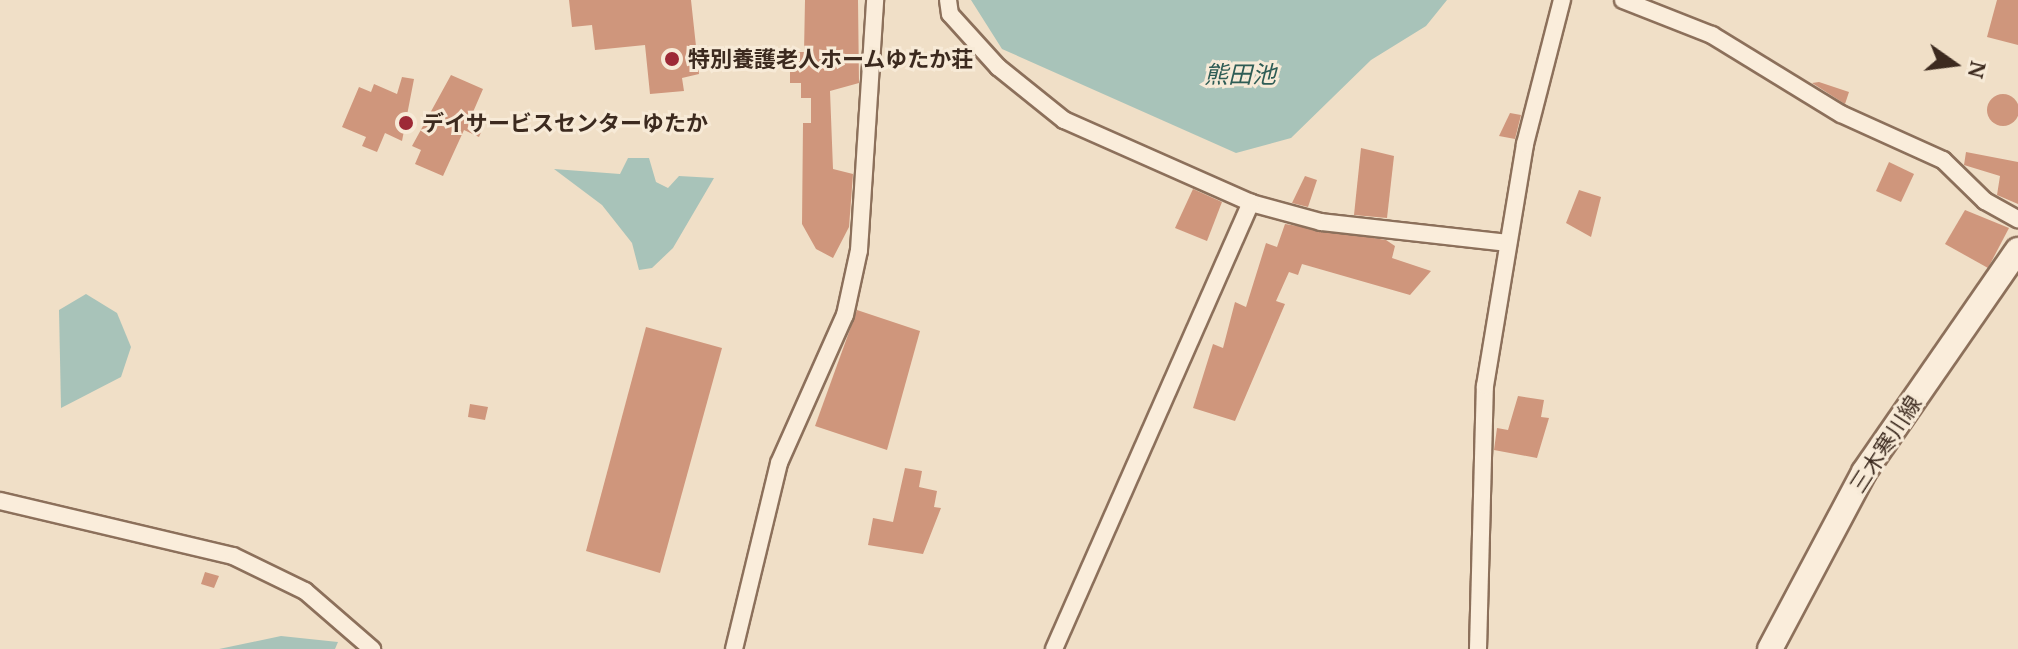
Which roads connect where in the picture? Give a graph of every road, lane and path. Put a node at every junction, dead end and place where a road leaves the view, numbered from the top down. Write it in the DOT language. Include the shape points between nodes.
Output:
graph roads {
  1 [pos="875,0"];
  2 [pos="948,0"];
  3 [pos="1562,0"];
  4 [pos="1623,0"];
  5 [pos="1251,203"];
  6 [pos="2018,219"];
  7 [pos="1507,243"];
  8 [pos="2018,250"];
  9 [pos="0,501"];
  10 [pos="372,649"];
  11 [pos="734,649"];
  12 [pos="1054,649"];
  13 [pos="1478,649"];
  14 [pos="1770,649"];
  1 -- 11 [label="street" via="854,276 845,315 779,463"];
  2 -- 5 [label="street" via="950,14 998,67 1064,120"];
  3 -- 7 [label="street"];
  4 -- 6 [label="street" via="1712,35 1841,114 1932,154"];
  5 -- 7 [label="street" via="1321,222"];
  5 -- 12 [label="street"];
  7 -- 13 [label="street" via="1478,489"];
  8 -- 14 [label="main road, 三木寒川線" via="1864,472"];
  9 -- 10 [label="street" via="233,556 305,591"];
}
